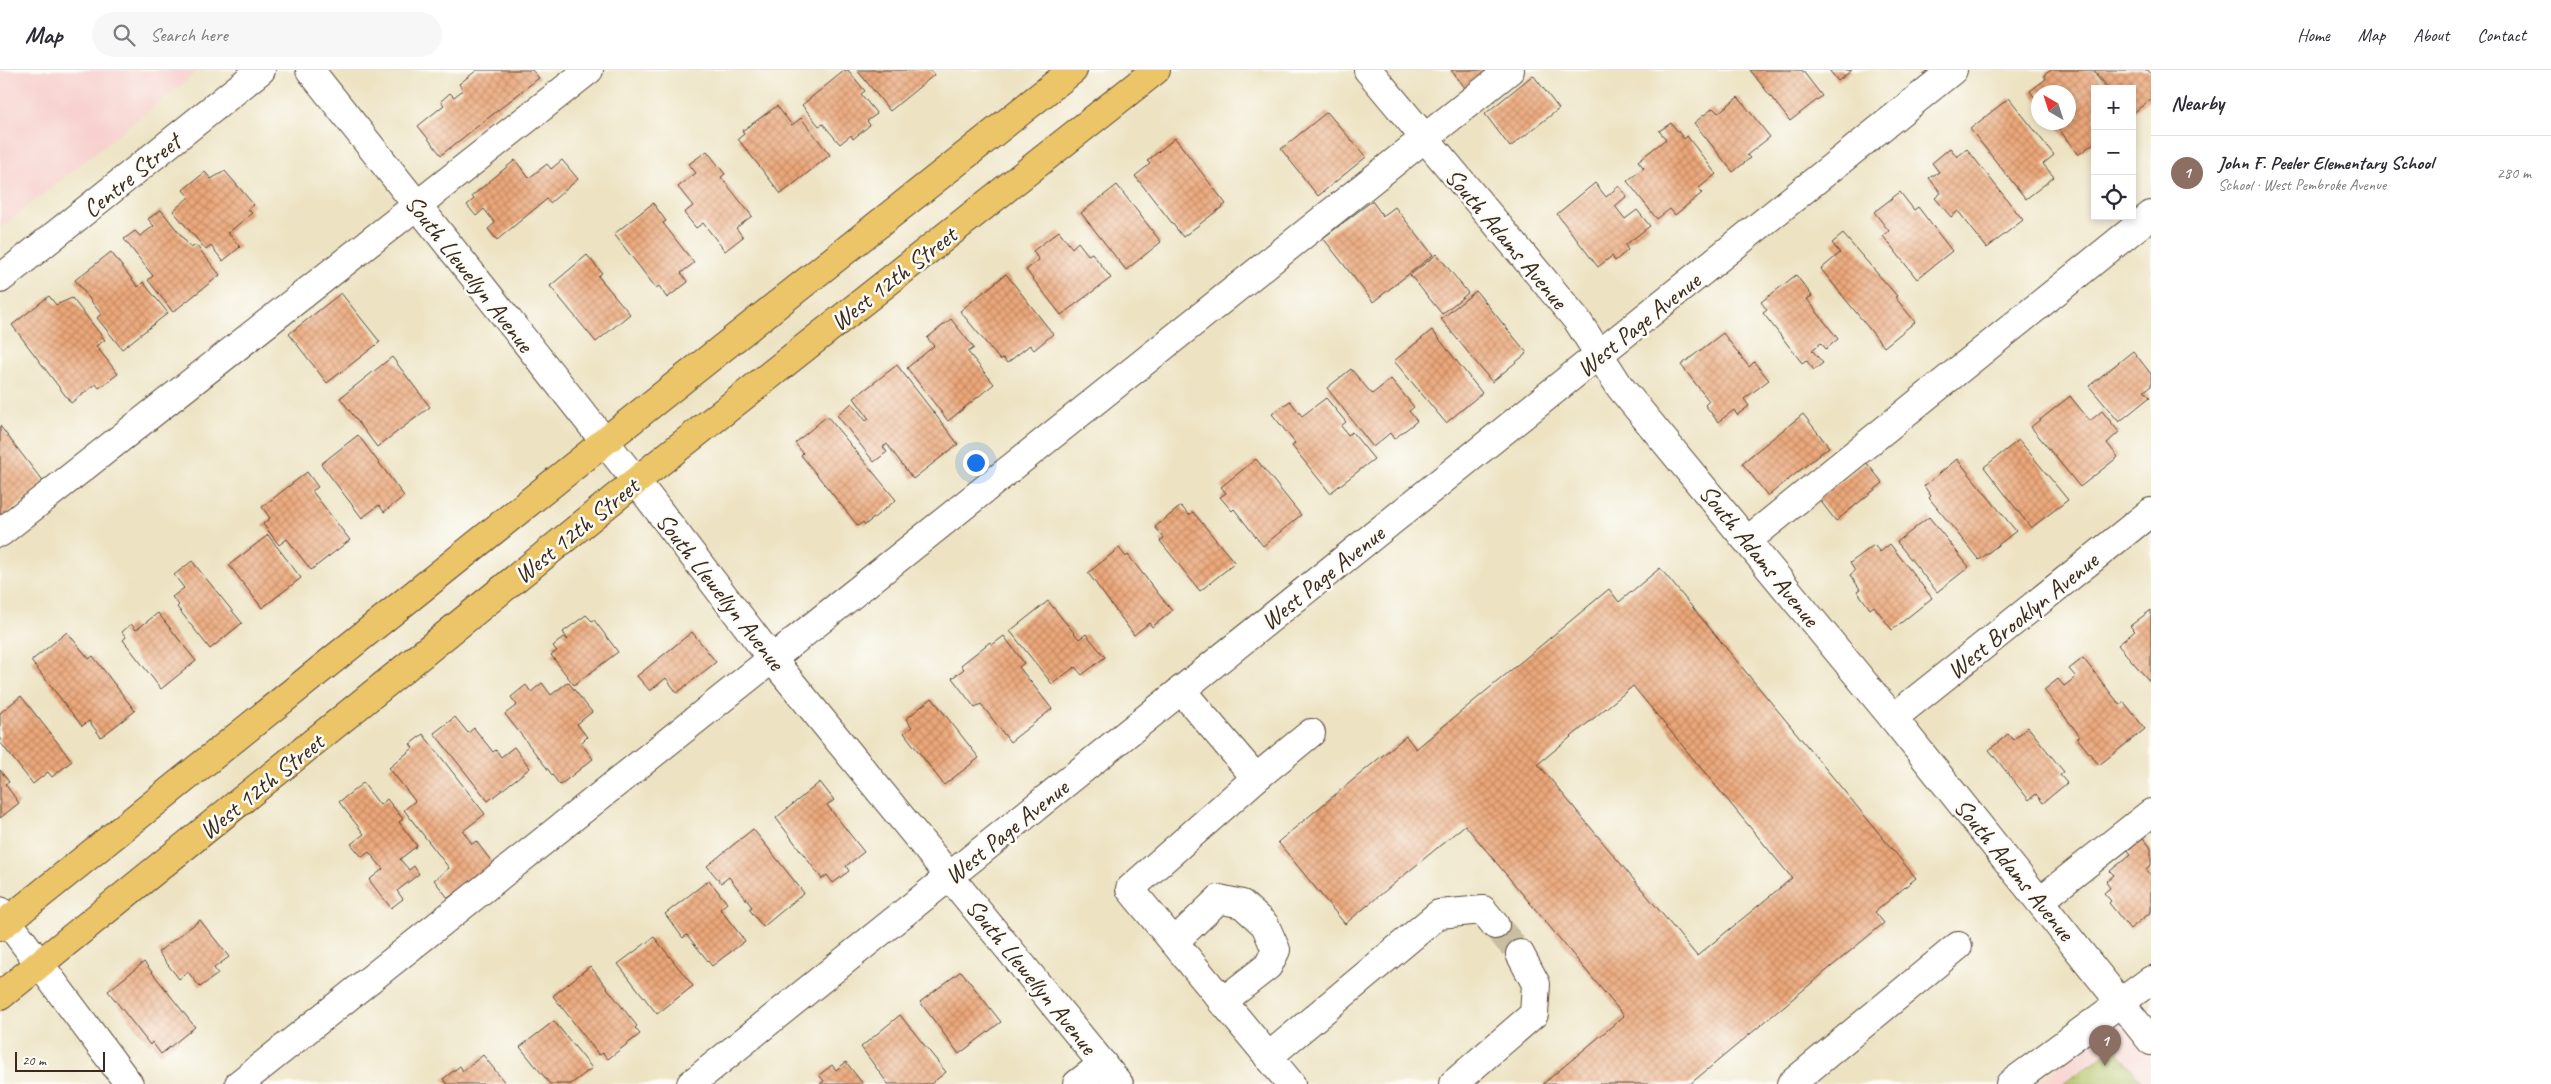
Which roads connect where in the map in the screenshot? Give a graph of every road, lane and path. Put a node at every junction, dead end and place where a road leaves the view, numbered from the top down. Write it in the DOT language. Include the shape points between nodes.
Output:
graph roads {
  1 [pos="262,70"];
  2 [pos="310,70"];
  3 [pos="589,70"];
  4 [pos="1073,70"];
  5 [pos="1156,70"];
  6 [pos="1368,70"];
  7 [pos="1510,70"];
  8 [pos="1953,70"];
  9 [pos="1424,139"];
  10 [pos="417,206"];
  11 [pos="2151,215"];
  12 [pos="0,279"];
  13 [pos="1601,355"];
  14 [pos="604,442"];
  15 [pos="636,481"];
  16 [pos="2151,512"];
  17 [pos="0,533"];
  18 [pos="1748,540"];
  19 [pos="772,659"];
  20 [pos="1181,690"];
  21 [pos="1893,718"];
  22 [pos="1311,733"];
  23 [pos="1256,778"];
  24 [pos="2151,813"];
  25 [pos="950,876"];
  26 [pos="2041,900"];
  27 [pos="2,920"];
  28 [pos="1496,925"];
  29 [pos="1174,942"];
  30 [pos="1958,946"];
  31 [pos="1520,954"];
  32 [pos="41,965"];
  33 [pos="2151,980"];
  34 [pos="0,996"];
  35 [pos="1222,1002"];
  36 [pos="2121,1002"];
  37 [pos="2151,1041"];
  38 [pos="1268,1058"];
  39 [pos="1111,1074"];
  40 [pos="129,1084"];
  41 [pos="239,1084"];
  42 [pos="691,1084"];
  43 [pos="1077,1084"];
  44 [pos="1290,1084"];
  45 [pos="1453,1084"];
  46 [pos="1790,1084"];
  47 [pos="2010,1084"];
  1 -- 12 [label="street, Centre Street"];
  2 -- 10 [label="street, South Llewellyn Avenue"];
  3 -- 10 [label="street"];
  4 -- 14 [label="main road, West 12th Street"];
  5 -- 15 [label="main road, West 12th Street"];
  6 -- 9 [label="street, South Adams Avenue"];
  7 -- 9 [label="street"];
  8 -- 13 [label="street, West Page Avenue"];
  9 -- 13 [label="street, South Adams Avenue" via="1577,320"];
  9 -- 19 [label="street"];
  10 -- 14 [label="street, South Llewellyn Avenue"];
  10 -- 17 [label="street"];
  11 -- 18 [label="street"];
  13 -- 18 [label="street, South Adams Avenue" via="1620,387"];
  13 -- 20 [label="street, West Page Avenue"];
  14 -- 15 [label="street, South Llewellyn Avenue"];
  14 -- 27 [label="main road, West 12th Street"];
  15 -- 19 [label="street, South Llewellyn Avenue"];
  15 -- 32 [label="main road, West 12th Street"];
  16 -- 21 [label="street, West Brooklyn Avenue"];
  18 -- 21 [label="street, South Adams Avenue"];
  19 -- 25 [label="street, South Llewellyn Avenue"];
  19 -- 41 [label="street"];
  20 -- 23 [label="street"];
  20 -- 25 [label="street, West Page Avenue"];
  21 -- 26 [label="street, South Adams Avenue"];
  22 -- 23 [label="street"];
  23 -- 29 [label="street" via="1130,889"];
  24 -- 26 [label="street"];
  25 -- 39 [label="street, South Llewellyn Avenue"];
  25 -- 42 [label="street, West Page Avenue"];
  26 -- 36 [label="street, South Adams Avenue"];
  27 -- 32 [label="street"];
  28 -- 38 [label="street" via="1483,910 1439,914"];
  29 -- 35 [label="street"];
  29 -- 35 [label="street" via="1219,899 1242,904 1265,925 1276,950 1268,966"];
  30 -- 46 [label="street"];
  31 -- 45 [label="street" via="1536,984 1534,1014"];
  32 -- 34 [label="main road, West 12th Street"];
  32 -- 40 [label="street"];
  33 -- 36 [label="street"];
  35 -- 38 [label="street"];
  36 -- 37 [label="street, South Adams Avenue"];
  36 -- 47 [label="street"];
  38 -- 44 [label="street"];
  39 -- 43 [label="street"];
}
